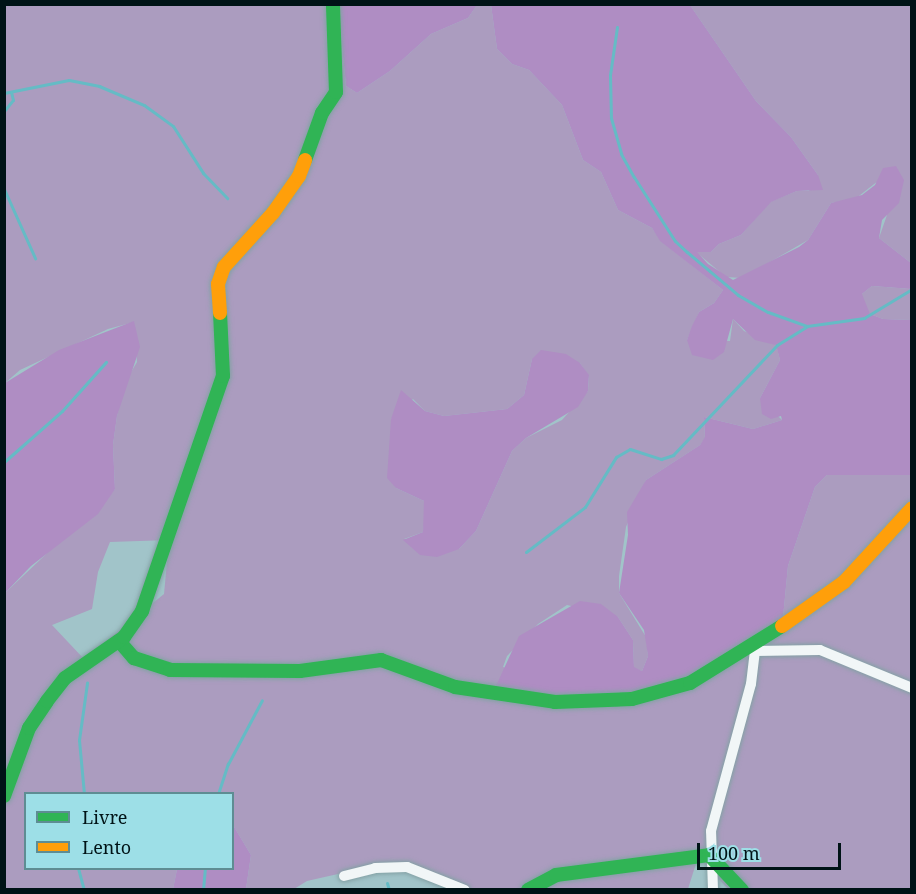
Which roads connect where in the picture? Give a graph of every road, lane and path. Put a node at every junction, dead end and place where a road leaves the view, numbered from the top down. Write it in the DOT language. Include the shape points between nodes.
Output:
graph roads {
  1 [pos="333,4"];
  2 [pos="912,508"];
  3 [pos="119,641"];
  4 [pos="756,646"];
  5 [pos="912,688"];
  6 [pos="4,796"];
  7 [pos="709,855"];
  8 [pos="344,876"];
  9 [pos="465,890"];
  10 [pos="528,890"];
  11 [pos="713,890"];
  12 [pos="742,890"];
  1 -- 3 [label="street" via="336,92 322,113 299,176 273,213 224,267 218,284 223,376 142,611"];
  2 -- 4 [label="street" via="844,582"];
  3 -- 4 [label="street" via="134,658 170,670 300,671 381,660 455,687 555,702 632,699 663,692 712,672"];
  3 -- 6 [label="street" via="65,678 47,701 28,729"];
  4 -- 5 [label="street" via="819,650"];
  4 -- 7 [label="street" via="751,684 711,831"];
  7 -- 10 [label="street" via="556,875"];
  7 -- 11 [label="street"];
  7 -- 12 [label="street"];
  8 -- 9 [label="street" via="375,868 407,867"];
}
